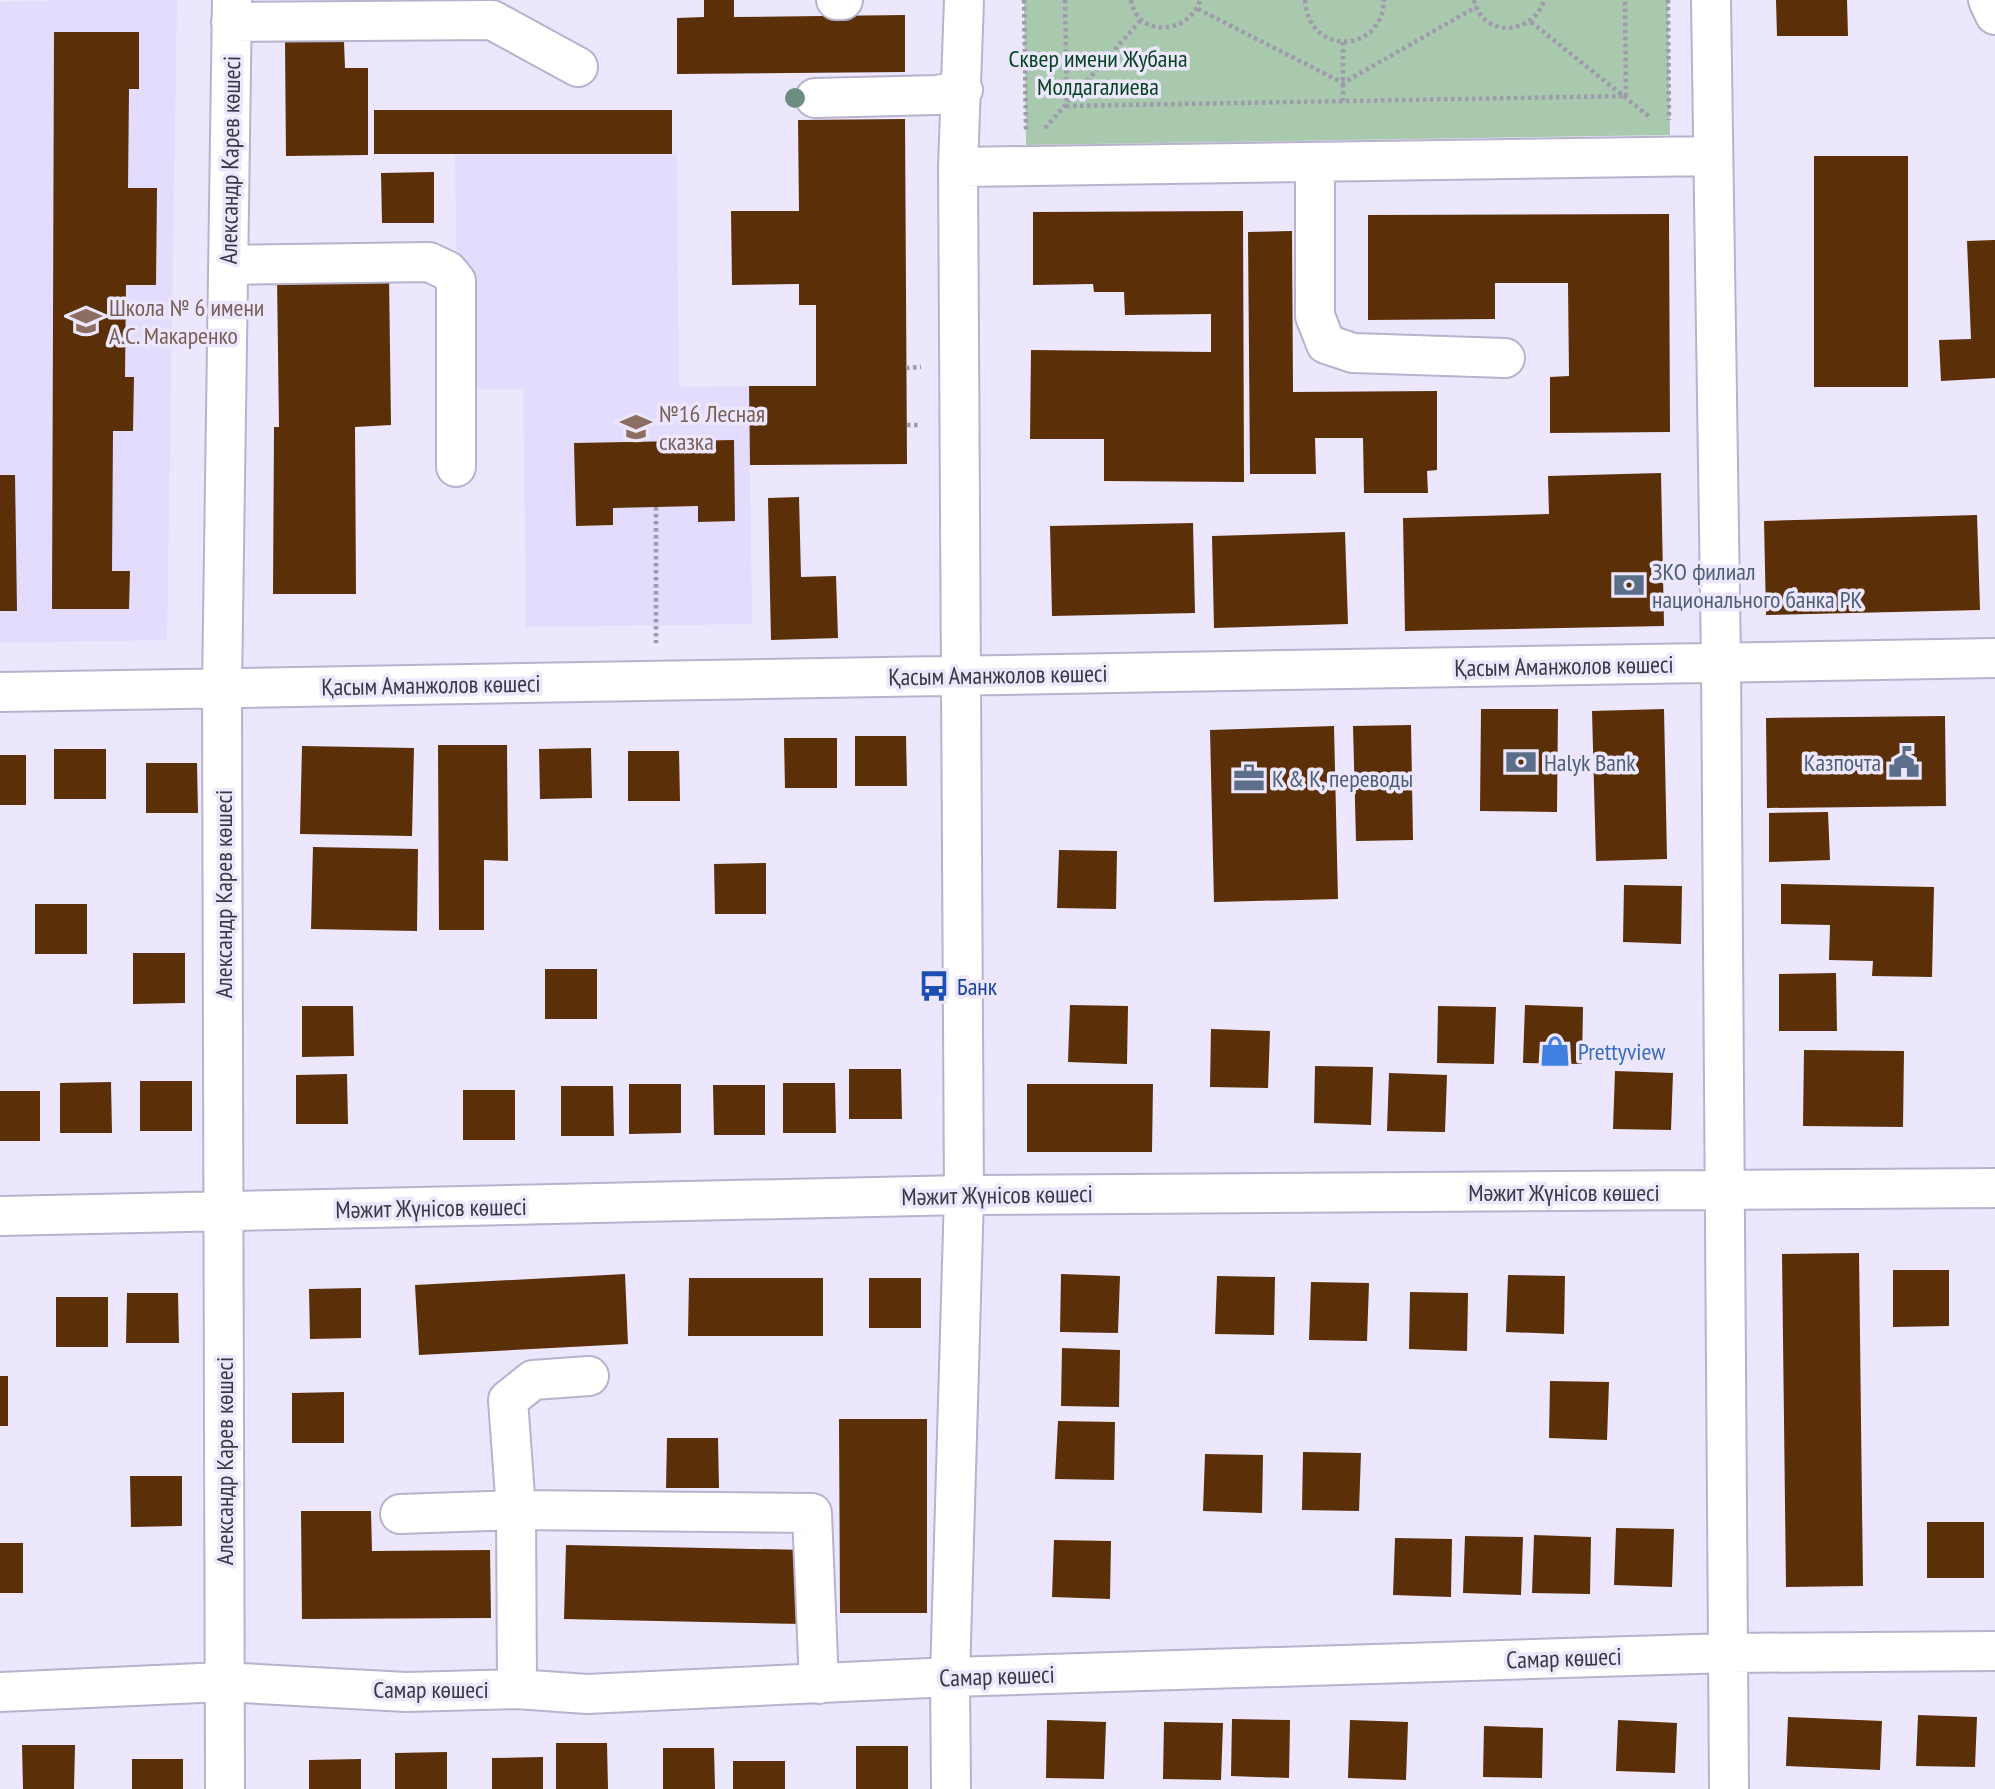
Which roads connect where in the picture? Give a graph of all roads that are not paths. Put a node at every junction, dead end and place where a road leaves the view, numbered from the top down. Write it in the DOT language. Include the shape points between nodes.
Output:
graph roads {
  1 [pos="836,0"];
  2 [pos="843,0"];
  3 [pos="964,0"];
  4 [pos="1711,0"];
  5 [pos="1988,0"];
  6 [pos="232,11"];
  7 [pos="1995,15"];
  8 [pos="578,67"];
  9 [pos="963,90"];
  10 [pos="814,98"];
  11 [pos="1712,156"];
  12 [pos="1315,163"];
  13 [pos="958,167"];
  14 [pos="228,264"];
  15 [pos="1505,358"];
  16 [pos="456,467"];
  17 [pos="1995,658"];
  18 [pos="1721,663"];
  19 [pos="961,676"];
  20 [pos="222,688"];
  21 [pos="0,692"];
  22 [pos="1995,1188"];
  23 [pos="1724,1192"];
  24 [pos="964,1195"];
  25 [pos="225,1213"];
  26 [pos="0,1216"];
  27 [pos="589,1376"];
  28 [pos="516,1510"];
  29 [pos="400,1514"];
  30 [pos="1995,1651"];
  31 [pos="1729,1653"];
  32 [pos="950,1677"];
  33 [pos="223,1682"];
  34 [pos="819,1684"];
  35 [pos="517,1689"];
  36 [pos="0,1692"];
  37 [pos="225,1789"];
  38 [pos="951,1789"];
  39 [pos="1729,1789"];
  1 -- 2 [label="street"];
  3 -- 9 [label="street"];
  4 -- 11 [label="street"];
  5 -- 7 [label="street"];
  6 -- 8 [label="street" via="492,20"];
  6 -- 14 [label="street, Александр Карев көшесі"];
  9 -- 10 [label="street" via="937,95"];
  9 -- 13 [label="street"];
  11 -- 12 [label="street"];
  11 -- 18 [label="street"];
  12 -- 13 [label="street"];
  12 -- 15 [label="street" via="1315,316 1325,344 1353,353"];
  13 -- 19 [label="street"];
  14 -- 16 [label="street" via="429,262 448,271 456,281"];
  14 -- 20 [label="street, Александр Карев көшесі"];
  17 -- 18 [label="street, Қасым Аманжолов көшесі"];
  18 -- 19 [label="street, Қасым Аманжолов көшесі"];
  18 -- 23 [label="street"];
  19 -- 20 [label="street, Қасым Аманжолов көшесі"];
  19 -- 24 [label="street"];
  20 -- 21 [label="street, Қасым Аманжолов көшесі"];
  20 -- 25 [label="street, Александр Карев көшесі"];
  22 -- 23 [label="street, Мәжит Жүнісов көшесі"];
  23 -- 24 [label="street, Мәжит Жүнісов көшесі"];
  23 -- 31 [label="street"];
  24 -- 25 [label="street, Мәжит Жүнісов көшесі"];
  24 -- 32 [label="street"];
  25 -- 26 [label="street, Мәжит Жүнісов көшесі"];
  25 -- 33 [label="street, Александр Карев көшесі"];
  27 -- 28 [label="street" via="533,1380 509,1400"];
  28 -- 29 [label="street"];
  28 -- 34 [label="street" via="812,1513"];
  28 -- 35 [label="street"];
  30 -- 31 [label="street, Самар көшесі"];
  31 -- 32 [label="street, Самар көшесі"];
  31 -- 39 [label="street"];
  32 -- 34 [label="street, Самар көшесі"];
  32 -- 38 [label="street"];
  33 -- 35 [label="street, Самар көшесі" via="406,1692"];
  33 -- 36 [label="street, Самар көшесі"];
  33 -- 37 [label="street, Александр Карев көшесі"];
  34 -- 35 [label="street, Самар көшесі" via="587,1693"];
}
